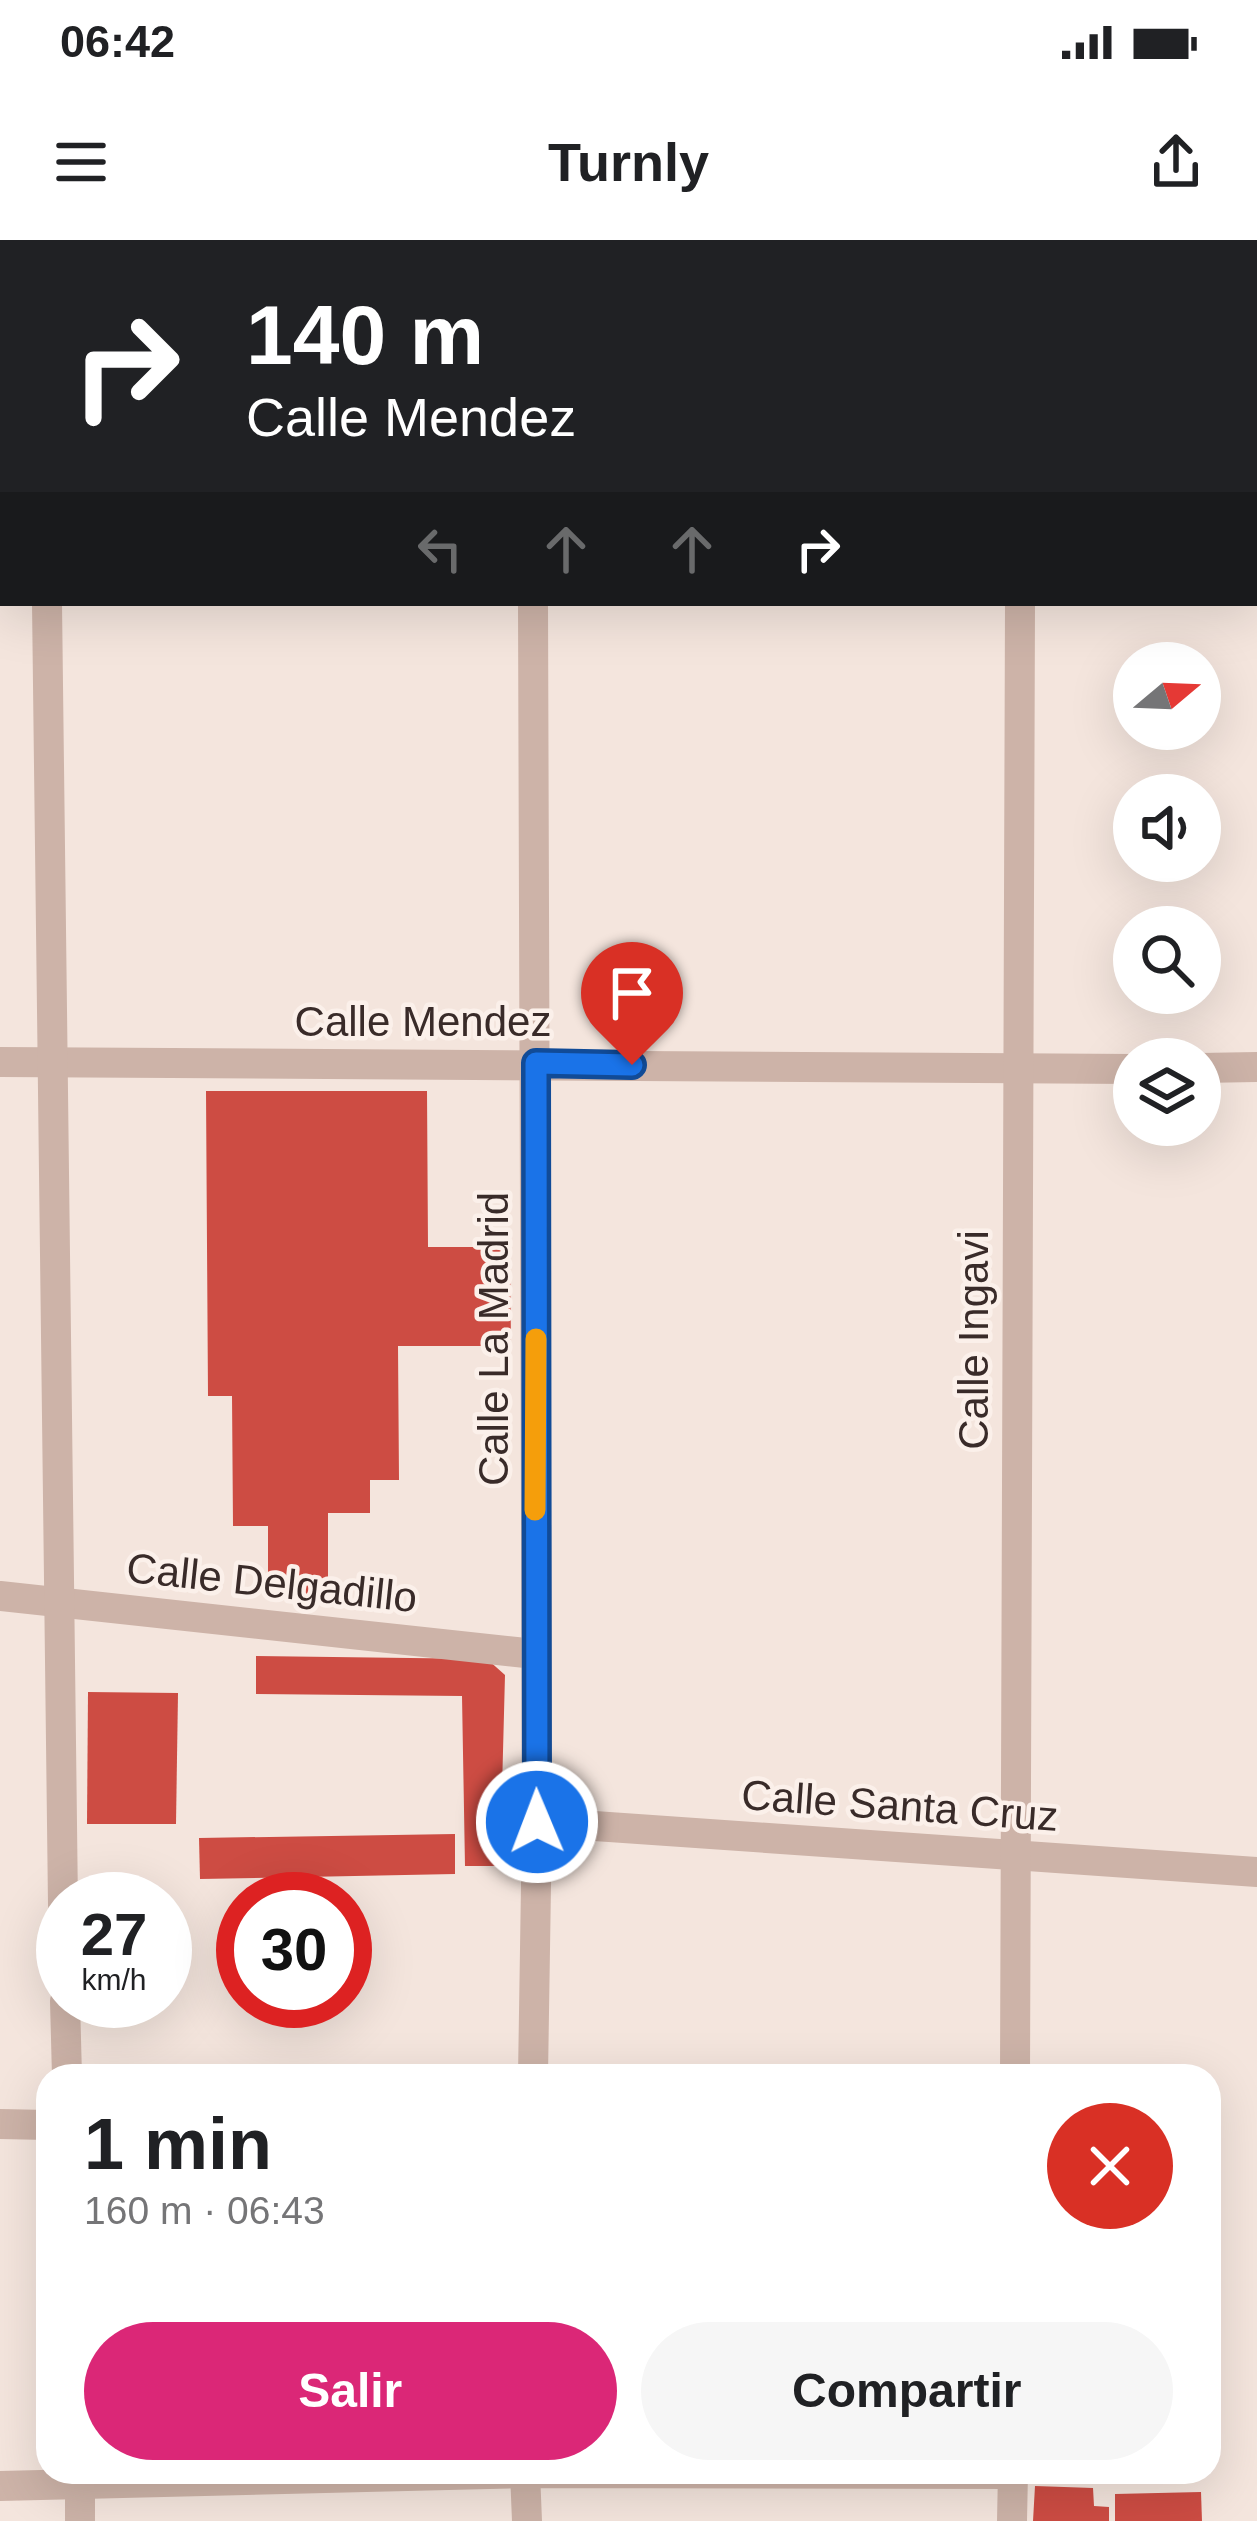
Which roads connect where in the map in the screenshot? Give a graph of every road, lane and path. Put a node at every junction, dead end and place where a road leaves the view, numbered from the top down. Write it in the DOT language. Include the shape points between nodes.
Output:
graph roads {
  1 [pos="47,606"];
  2 [pos="533,606"];
  3 [pos="1020,606"];
  4 [pos="0,1062"];
  5 [pos="53,1062"];
  6 [pos="536,1063"];
  7 [pos="1257,1067"];
  8 [pos="1221,1068"];
  9 [pos="1113,1069"];
  10 [pos="1015,1070"];
  11 [pos="0,1596"];
  12 [pos="56,1600"];
  13 [pos="535,1654"];
  14 [pos="537,1822"];
  15 [pos="1016,1854"];
  16 [pos="62,1872"];
  17 [pos="1257,1872"];
  18 [pos="66,2028"];
  19 [pos="67,2064"];
  20 [pos="532,2064"];
  21 [pos="1015,2064"];
  22 [pos="0,2124"];
  23 [pos="36,2125"];
  24 [pos="36,2482"];
  25 [pos="80,2484"];
  26 [pos="525,2484"];
  27 [pos="1013,2484"];
  28 [pos="0,2486"];
  29 [pos="80,2521"];
  30 [pos="527,2521"];
  31 [pos="1012,2521"];
  1 -- 5 [label="street"];
  2 -- 6 [label="street, Calle La Madrid"];
  3 -- 10 [label="street, Calle Ingavi"];
  4 -- 5 [label="street, Calle Mendez"];
  5 -- 6 [label="street, Calle Mendez"];
  5 -- 12 [label="street"];
  6 -- 10 [label="street, Calle Mendez"];
  6 -- 13 [label="street, Calle La Madrid"];
  7 -- 8 [label="street"];
  9 -- 10 [label="street, Calle Mendez"];
  10 -- 15 [label="street, Calle Ingavi"];
  11 -- 12 [label="street, Calle Delgadillo"];
  12 -- 13 [label="street, Calle Delgadillo"];
  12 -- 16 [label="street"];
  13 -- 14 [label="street, Calle La Madrid"];
  14 -- 15 [label="street, Calle Santa Cruz"];
  14 -- 20 [label="street, Calle La Madrid"];
  15 -- 17 [label="street, Calle Santa Cruz"];
  15 -- 21 [label="street, Calle Ingavi"];
  18 -- 19 [label="street"];
  22 -- 23 [label="street"];
  24 -- 28 [label="street"];
  25 -- 29 [label="street"];
  26 -- 30 [label="street"];
  27 -- 31 [label="street"];
}
